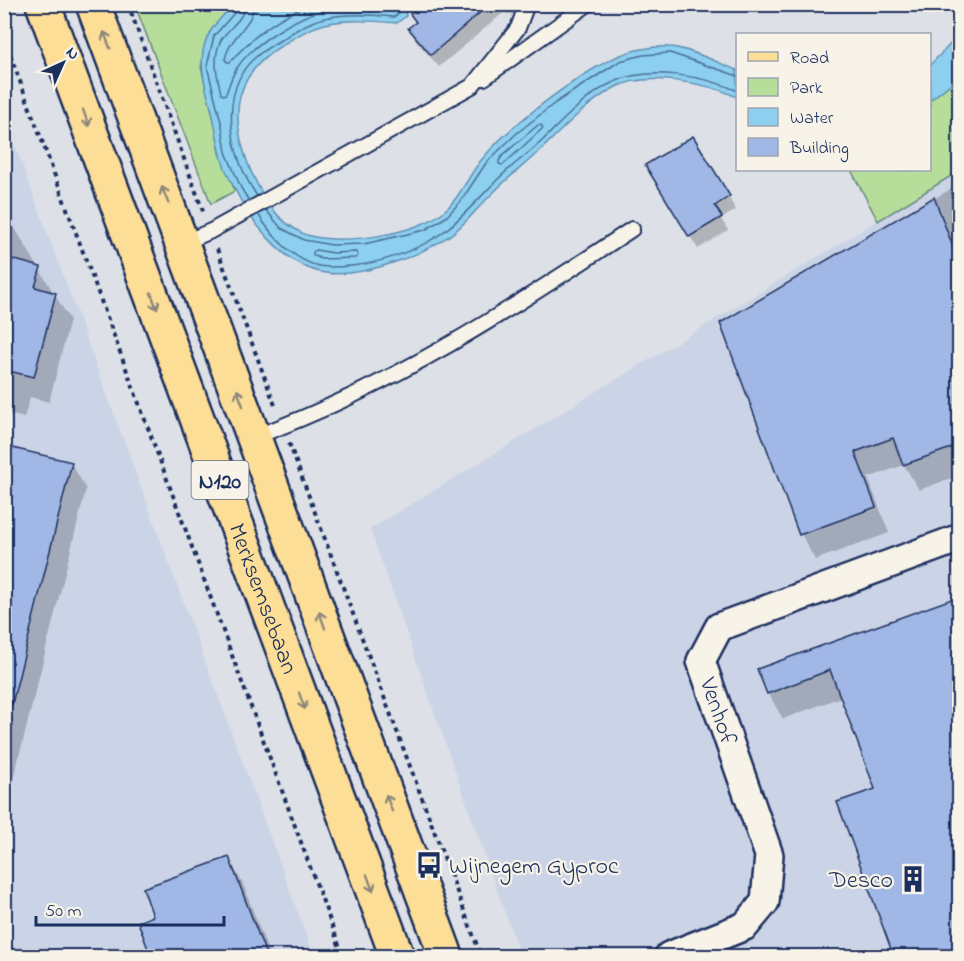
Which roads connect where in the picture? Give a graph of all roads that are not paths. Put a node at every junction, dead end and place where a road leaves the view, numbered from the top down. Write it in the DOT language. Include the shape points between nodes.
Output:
graph roads {
  1 [pos="44,4"];
  2 [pos="93,4"];
  3 [pos="527,4"];
  4 [pos="588,4"];
  5 [pos="472,86"];
  6 [pos="632,229"];
  7 [pos="197,237"];
  8 [pos="269,432"];
  9 [pos="960,538"];
  10 [pos="397,957"];
  11 [pos="446,957"];
  12 [pos="669,957"];
  1 -- 10 [label="main road, Merksemsebaan / N120, one-way"];
  7 -- 2 [label="main road, Merksemsebaan / N120, one-way"];
  3 -- 5 [label="lane" via="518,27"];
  4 -- 5 [label="lane"];
  5 -- 7 [label="lane"];
  6 -- 8 [label="lane" via="421,363"];
  8 -- 7 [label="main road, Merksemsebaan / N120, one-way"];
  11 -- 8 [label="main road, Merksemsebaan / N120, one-way"];
  9 -- 12 [label="street, Venhof" via="718,627 701,660 769,855 765,902 745,926"];
}
